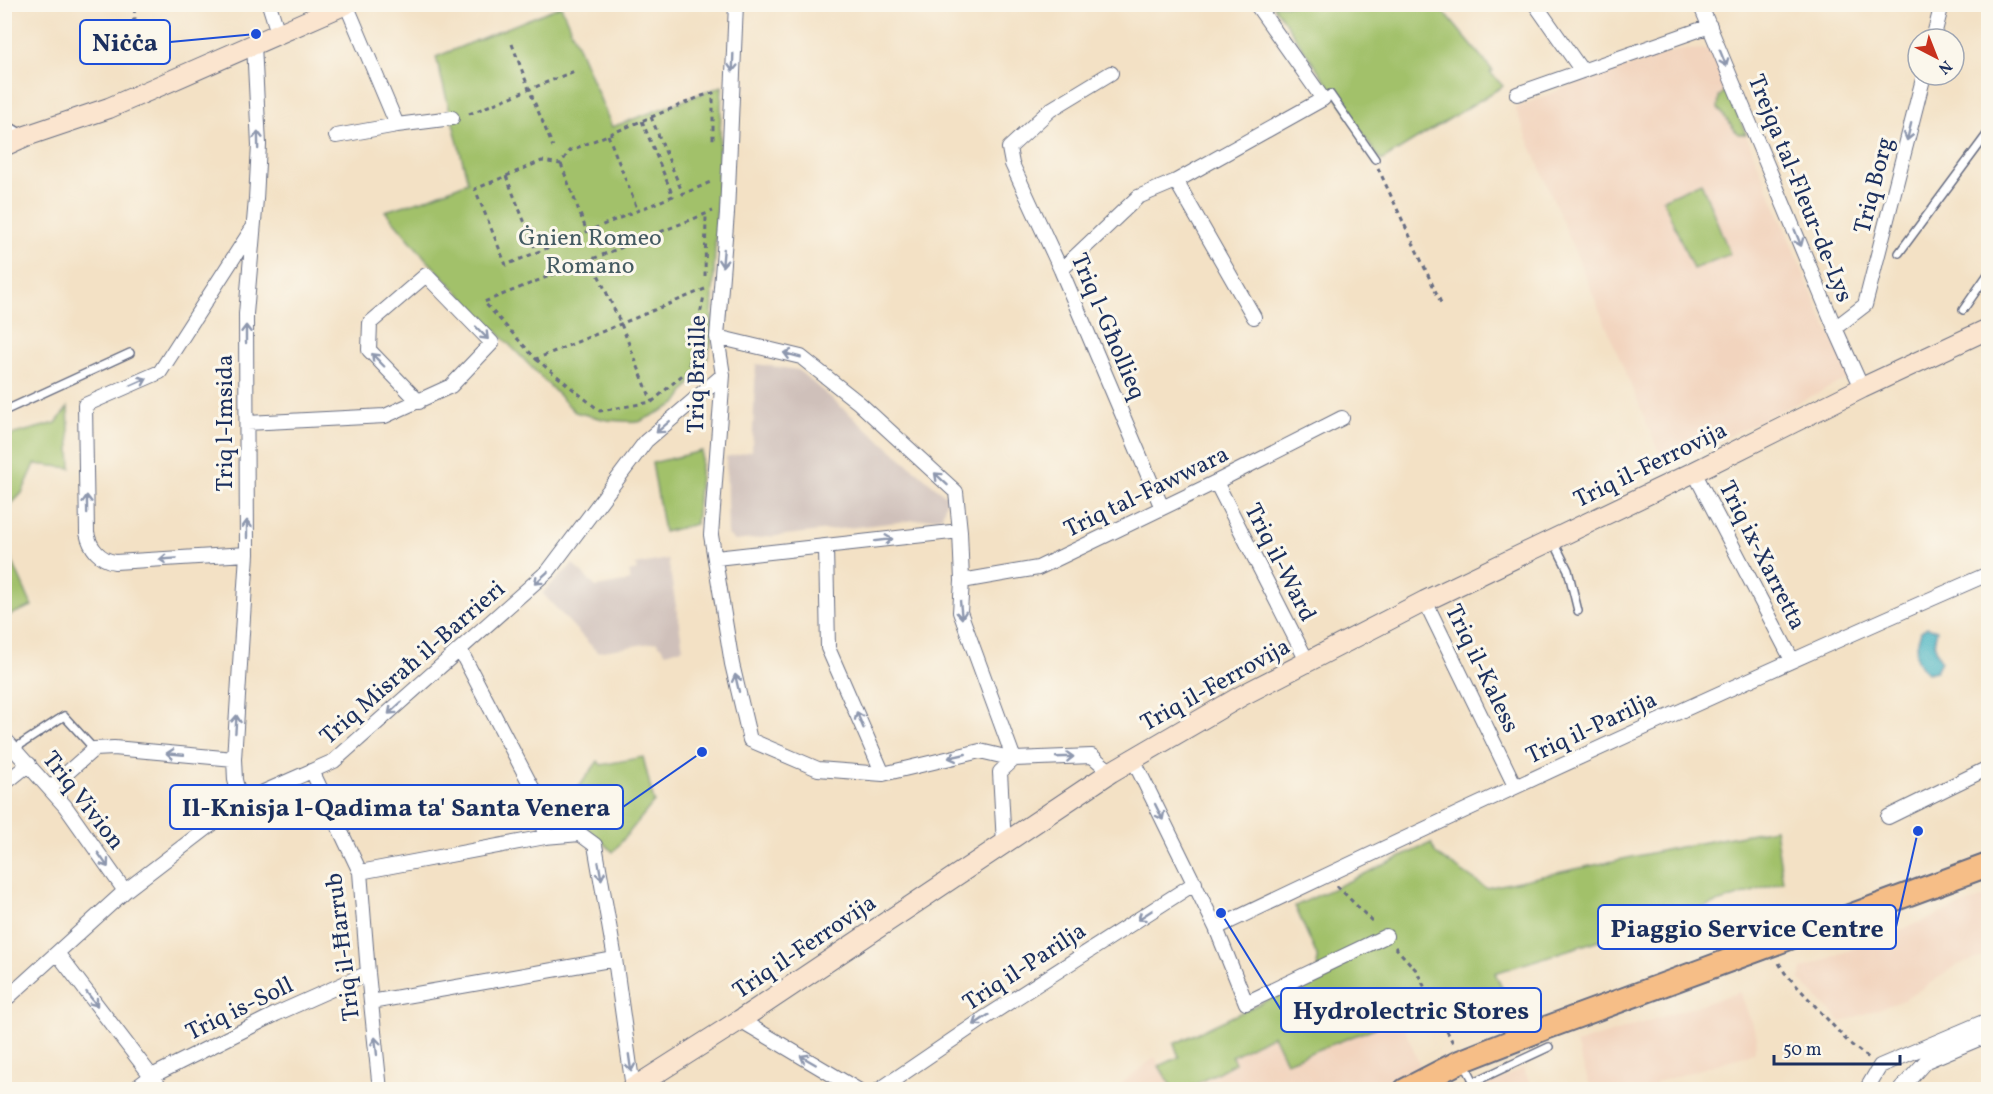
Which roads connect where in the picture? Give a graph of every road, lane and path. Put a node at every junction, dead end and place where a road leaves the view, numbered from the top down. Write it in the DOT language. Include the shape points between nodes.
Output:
graph roads {
  1 [pos="134,4"];
  2 [pos="269,4"];
  3 [pos="346,4"];
  4 [pos="736,4"];
  5 [pos="1256,4"];
  6 [pos="1535,4"];
  7 [pos="1700,4"];
  8 [pos="1942,4"];
  9 [pos="1710,26"];
  10 [pos="1936,27"];
  11 [pos="278,33"];
  12 [pos="92,40"];
  13 [pos="254,44"];
  14 [pos="512,44"];
  15 [pos="577,70"];
  16 [pos="1582,71"];
  17 [pos="1111,73"];
  18 [pos="1921,87"];
  19 [pos="529,89"];
  20 [pos="1517,94"];
  21 [pos="1323,99"];
  22 [pos="469,114"];
  23 [pos="651,117"];
  24 [pos="452,118"];
  25 [pos="642,121"];
  26 [pos="4,123"];
  27 [pos="397,125"];
  28 [pos="1989,133"];
  29 [pos="608,135"];
  30 [pos="26,136"];
  31 [pos="336,136"];
  32 [pos="4,146"];
  33 [pos="553,147"];
  34 [pos="713,148"];
  35 [pos="1375,159"];
  36 [pos="561,164"];
  37 [pos="506,176"];
  38 [pos="1176,180"];
  39 [pos="714,181"];
  40 [pos="638,211"];
  41 [pos="253,228"];
  42 [pos="587,232"];
  43 [pos="537,253"];
  44 [pos="1899,253"];
  45 [pos="591,259"];
  46 [pos="1061,270"];
  47 [pos="1989,274"];
  48 [pos="705,289"];
  49 [pos="1442,305"];
  50 [pos="1963,310"];
  51 [pos="1254,317"];
  52 [pos="621,324"];
  53 [pos="1835,328"];
  54 [pos="1989,329"];
  55 [pos="717,337"];
  56 [pos="130,353"];
  57 [pos="536,359"];
  58 [pos="723,375"];
  59 [pos="1862,388"];
  60 [pos="419,402"];
  61 [pos="652,402"];
  62 [pos="4,411"];
  63 [pos="1342,418"];
  64 [pos="247,423"];
  65 [pos="1694,472"];
  66 [pos="1216,482"];
  67 [pos="1162,508"];
  68 [pos="960,531"];
  69 [pos="1553,539"];
  70 [pos="826,547"];
  71 [pos="247,554"];
  72 [pos="716,558"];
  73 [pos="1989,574"];
  74 [pos="962,581"];
  75 [pos="1425,601"];
  76 [pos="1578,611"];
  77 [pos="460,650"];
  78 [pos="1792,660"];
  79 [pos="1307,661"];
  80 [pos="4,738"];
  81 [pos="14,749"];
  82 [pos="94,749"];
  83 [pos="234,759"];
  84 [pos="1014,759"];
  85 [pos="1133,759"];
  86 [pos="28,764"];
  87 [pos="1989,768"];
  88 [pos="313,772"];
  89 [pos="1111,772"];
  90 [pos="883,774"];
  91 [pos="4,784"];
  92 [pos="1515,786"];
  93 [pos="50,788"];
  94 [pos="241,802"];
  95 [pos="1888,817"];
  96 [pos="545,837"];
  97 [pos="1004,844"];
  98 [pos="1989,866"];
  99 [pos="360,872"];
  100 [pos="1326,875"];
  101 [pos="1195,883"];
  102 [pos="125,891"];
  103 [pos="1216,928"];
  104 [pos="1386,936"];
  105 [pos="1769,946"];
  106 [pos="57,953"];
  107 [pos="615,959"];
  108 [pos="368,973"];
  109 [pos="4,1001"];
  110 [pos="371,1002"];
  111 [pos="740,1020"];
  112 [pos="1989,1020"];
  113 [pos="1989,1035"];
  114 [pos="1549,1047"];
  115 [pos="1462,1061"];
  116 [pos="1880,1066"];
  117 [pos="152,1076"];
  118 [pos="1474,1082"];
  119 [pos="133,1089"];
  120 [pos="162,1089"];
  121 [pos="380,1089"];
  122 [pos="632,1089"];
  123 [pos="858,1089"];
  124 [pos="879,1089"];
  125 [pos="1405,1089"];
  126 [pos="1460,1089"];
  127 [pos="1866,1089"];
  128 [pos="1900,1089"];
  1 -- 12 [label="path" via="135,19"];
  2 -- 11 [label="street"];
  3 -- 11 [label="main road"];
  3 -- 27 [label="street"];
  4 -- 55 [label="street, Triq Braille, one-way"];
  5 -- 21 [label="street"];
  6 -- 16 [label="street"];
  7 -- 9 [label="street, Trejqa tal-Fleur-de-Lys"];
  8 -- 10 [label="street"];
  9 -- 16 [label="street"];
  9 -- 53 [label="street, Trejqa tal-Fleur-de-Lys, one-way"];
  11 -- 13 [label="main road"];
  13 -- 30 [label="main road" via="108,108"];
  41 -- 13 [label="street, Triq l-Imsida, one-way" via="259,145"];
  14 -- 19 [label="path"];
  15 -- 19 [label="path"];
  16 -- 20 [label="street"];
  17 -- 46 [label="street, Triq l-Għollieq" via="1050,110 1009,148 1012,164"];
  18 -- 53 [label="street, Triq Borg, one-way" via="1865,305"];
  19 -- 22 [label="path"];
  19 -- 33 [label="path"];
  21 -- 35 [label="lane" via="1330,94"];
  21 -- 38 [label="street"];
  23 -- 25 [label="path"];
  23 -- 34 [label="path" via="713,93"];
  23 -- 39 [label="path" via="683,194"];
  24 -- 27 [label="street"];
  25 -- 29 [label="path"];
  25 -- 40 [label="path" via="673,196"];
  26 -- 30 [label="lane"];
  27 -- 31 [label="street"];
  28 -- 44 [label="lane"];
  29 -- 36 [label="path" via="569,151"];
  29 -- 40 [label="path"];
  30 -- 32 [label="main road"];
  35 -- 49 [label="path"];
  36 -- 37 [label="path" via="542,161"];
  36 -- 42 [label="path"];
  37 -- 43 [label="path"];
  37 -- 43 [label="path" via="475,189 506,265"];
  38 -- 46 [label="street" via="1138,197"];
  38 -- 51 [label="street"];
  40 -- 42 [label="path"];
  64 -- 41 [label="street, Triq l-Imsida, one-way" via="246,314"];
  71 -- 41 [label="street, one-way" via="115,562 101,558 87,533 85,405 159,372"];
  42 -- 43 [label="path"];
  45 -- 48 [label="path" via="706,215"];
  45 -- 52 [label="path"];
  45 -- 57 [label="path" via="484,302"];
  46 -- 67 [label="street, Triq l-Għollieq"];
  47 -- 50 [label="lane"];
  48 -- 52 [label="path"];
  48 -- 61 [label="path" via="688,370"];
  52 -- 57 [label="path"];
  52 -- 61 [label="path"];
  53 -- 59 [label="street, Trejqa tal-Fleur-de-Lys"];
  54 -- 59 [label="main road, Triq il-Ferrovija"];
  55 -- 58 [label="street, Triq Braille"];
  68 -- 55 [label="street, one-way" via="956,492 859,403 801,357"];
  56 -- 62 [label="lane"];
  57 -- 61 [label="path" via="600,411"];
  58 -- 72 [label="street, Triq Braille" via="711,535"];
  58 -- 77 [label="street, Triq Misraħ il-Barrieri, one-way" via="646,441 549,570"];
  59 -- 65 [label="main road, Triq il-Ferrovija"];
  60 -- 60 [label="street, one-way" via="369,350 370,323 426,275 492,343 452,386"];
  60 -- 64 [label="street" via="385,416"];
  63 -- 66 [label="street, Triq tal-Fawwara"];
  71 -- 64 [label="street, Triq l-Imsida, one-way"];
  65 -- 69 [label="main road, Triq il-Ferrovija"];
  65 -- 78 [label="street, Triq ix-Xarretta"];
  66 -- 67 [label="street, Triq tal-Fawwara"];
  66 -- 79 [label="street, Triq il-Ward"];
  67 -- 74 [label="street, Triq tal-Fawwara" via="1038,568"];
  70 -- 68 [label="street, one-way"];
  68 -- 74 [label="street"];
  69 -- 75 [label="main road, Triq il-Ferrovija"];
  69 -- 76 [label="lane" via="1568,570"];
  70 -- 72 [label="street"];
  90 -- 70 [label="street, one-way" via="828,648"];
  83 -- 71 [label="street, Triq l-Imsida, one-way"];
  90 -- 72 [label="street, Triq Braille, one-way" via="818,769 750,740 732,664"];
  73 -- 78 [label="street, Triq il-Parilja"];
  74 -- 84 [label="street, one-way" via="960,612"];
  75 -- 79 [label="main road, Triq il-Ferrovija"];
  75 -- 92 [label="street, Triq il-Kaless"];
  77 -- 88 [label="street, Triq Misraħ il-Barrieri, one-way" via="334,762"];
  77 -- 96 [label="street" via="537,797"];
  78 -- 92 [label="street, Triq il-Parilja"];
  79 -- 85 [label="main road, Triq il-Ferrovija"];
  80 -- 81 [label="street, Triq Vivion"];
  81 -- 82 [label="lane" via="64,716"];
  81 -- 86 [label="street, Triq Vivion"];
  83 -- 82 [label="street, one-way"];
  82 -- 93 [label="street"];
  83 -- 94 [label="street, Triq l-Imsida"];
  84 -- 89 [label="street, one-way" via="1092,756"];
  84 -- 90 [label="street, one-way" via="981,751"];
  84 -- 97 [label="street" via="1000,772"];
  85 -- 89 [label="main road, Triq il-Ferrovija"];
  85 -- 101 [label="street, one-way"];
  86 -- 91 [label="street"];
  86 -- 93 [label="street, Triq Vivion"];
  87 -- 95 [label="street"];
  88 -- 94 [label="street, Triq Misraħ il-Barrieri"];
  88 -- 99 [label="street, Triq il-Ħarrub"];
  89 -- 97 [label="main road, Triq il-Ferrovija"];
  92 -- 100 [label="street, Triq il-Parilja"];
  93 -- 102 [label="street, Triq Vivion, one-way"];
  94 -- 102 [label="street, Triq Misraħ il-Barrieri"];
  96 -- 99 [label="street"];
  96 -- 107 [label="street, one-way" via="580,834 595,845"];
  97 -- 111 [label="main road, Triq il-Ferrovija"];
  98 -- 105 [label="main road"];
  99 -- 108 [label="street, Triq il-Ħarrub"];
  100 -- 103 [label="street, Triq il-Parilja"];
  100 -- 104 [label="path"];
  101 -- 103 [label="street"];
  101 -- 124 [label="street, Triq il-Parilja, one-way"];
  102 -- 106 [label="street, Triq Misraħ il-Barrieri"];
  103 -- 104 [label="street" via="1246,1003"];
  104 -- 115 [label="path" via="1416,970"];
  105 -- 115 [label="main road"];
  105 -- 116 [label="path" via="1785,973 1849,1042"];
  106 -- 109 [label="street, Triq Misraħ il-Barrieri"];
  106 -- 117 [label="street, one-way"];
  107 -- 110 [label="street"];
  107 -- 122 [label="street, one-way"];
  108 -- 110 [label="street, Triq il-Ħarrub"];
  108 -- 117 [label="street, Triq is-Soll"];
  121 -- 110 [label="street, Triq il-Ħarrub, one-way"];
  111 -- 122 [label="main road, Triq il-Ferrovija"];
  123 -- 111 [label="street, one-way"];
  112 -- 116 [label="street"];
  113 -- 128 [label="street" via="1926,1061"];
  114 -- 118 [label="lane"];
  115 -- 118 [label="lane"];
  115 -- 125 [label="main road"];
  116 -- 127 [label="street"];
  117 -- 119 [label="street, Triq is-Soll"];
  117 -- 120 [label="street"];
  118 -- 126 [label="lane"];
}
